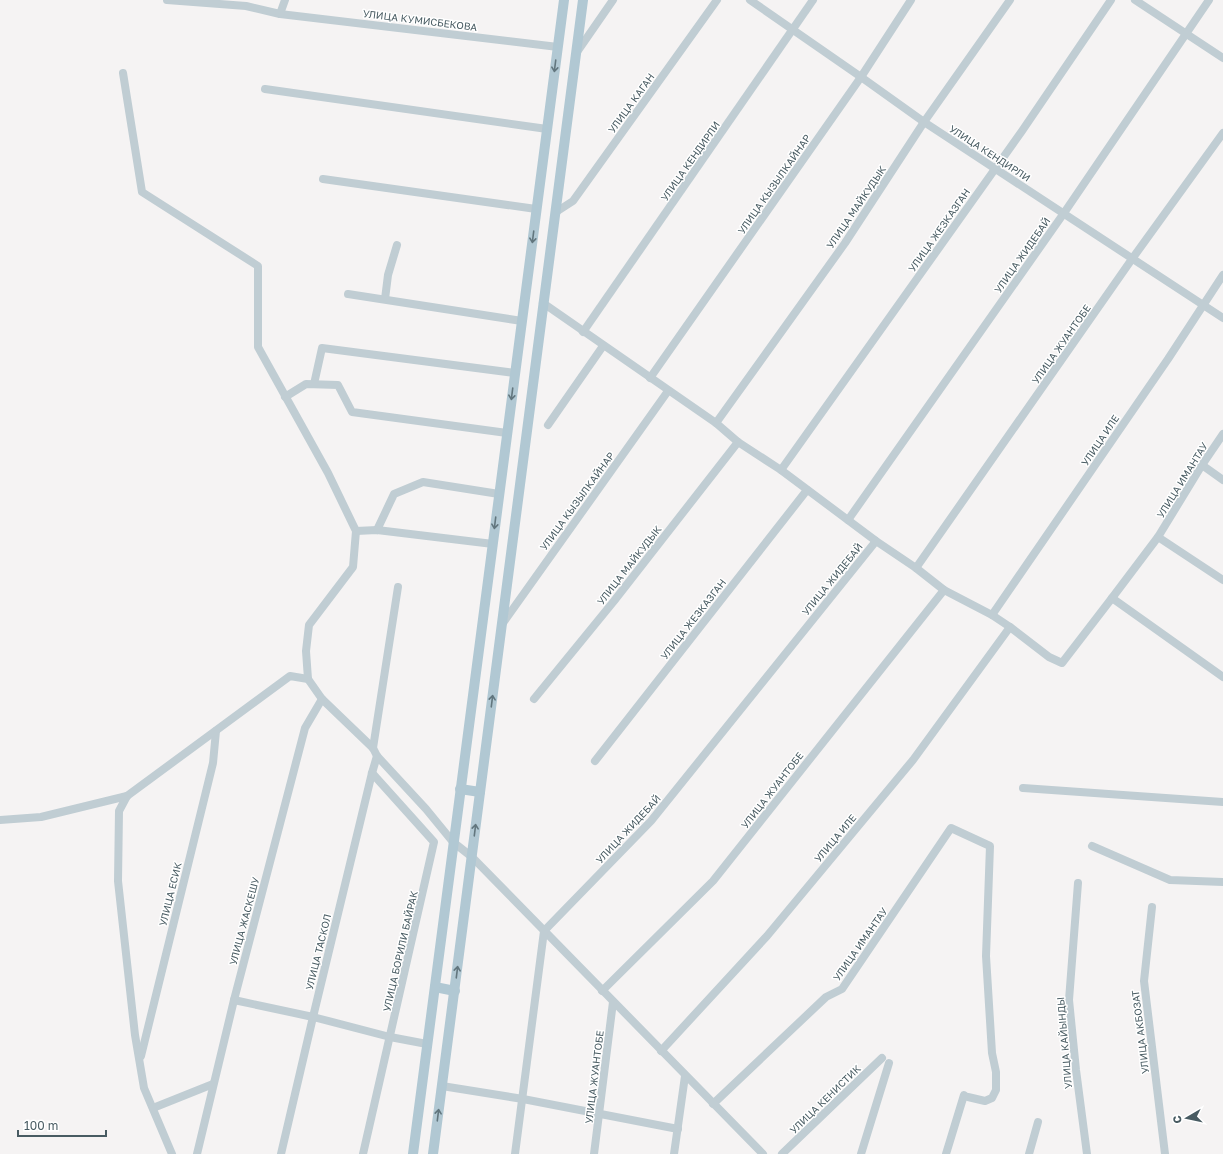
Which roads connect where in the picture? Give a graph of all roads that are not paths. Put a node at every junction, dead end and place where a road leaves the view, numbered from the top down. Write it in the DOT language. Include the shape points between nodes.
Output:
graph roads {
  1 [pos="167,0"];
  2 [pos="285,0"];
  3 [pos="564,0"];
  4 [pos="583,0"];
  5 [pos="613,0"];
  6 [pos="717,0"];
  7 [pos="750,0"];
  8 [pos="813,0"];
  9 [pos="911,0"];
  10 [pos="1010,0"];
  11 [pos="1111,0"];
  12 [pos="1135,0"];
  13 [pos="1208,0"];
  14 [pos="280,14"];
  15 [pos="793,30"];
  16 [pos="1186,34"];
  17 [pos="558,47"];
  18 [pos="577,52"];
  19 [pos="1223,58"];
  20 [pos="123,73"];
  21 [pos="861,77"];
  22 [pos="265,89"];
  23 [pos="924,122"];
  24 [pos="547,129"];
  25 [pos="1223,133"];
  26 [pos="995,168"];
  27 [pos="323,179"];
  28 [pos="536,209"];
  29 [pos="556,212"];
  30 [pos="1064,213"];
  31 [pos="397,245"];
  32 [pos="1132,259"];
  33 [pos="1223,275"];
  34 [pos="348,294"];
  35 [pos="385,300"];
  36 [pos="543,304"];
  37 [pos="1203,304"];
  38 [pos="1223,318"];
  39 [pos="522,321"];
  40 [pos="583,332"];
  41 [pos="603,346"];
  42 [pos="515,373"];
  43 [pos="650,378"];
  44 [pos="314,384"];
  45 [pos="668,391"];
  46 [pos="285,397"];
  47 [pos="716,423"];
  48 [pos="548,426"];
  49 [pos="507,433"];
  50 [pos="1223,434"];
  51 [pos="738,442"];
  52 [pos="1202,465"];
  53 [pos="781,470"];
  54 [pos="1223,480"];
  55 [pos="807,490"];
  56 [pos="499,494"];
  57 [pos="848,520"];
  58 [pos="377,530"];
  59 [pos="356,531"];
  60 [pos="1158,537"];
  61 [pos="876,541"];
  62 [pos="493,544"];
  63 [pos="916,568"];
  64 [pos="1223,580"];
  65 [pos="398,587"];
  66 [pos="944,590"];
  67 [pos="1112,598"];
  68 [pos="992,615"];
  69 [pos="502,623"];
  70 [pos="1010,627"];
  71 [pos="1223,677"];
  72 [pos="308,679"];
  73 [pos="322,699"];
  74 [pos="534,699"];
  75 [pos="216,731"];
  76 [pos="373,748"];
  77 [pos="377,756"];
  78 [pos="595,761"];
  79 [pos="372,774"];
  80 [pos="1023,788"];
  81 [pos="460,789"];
  82 [pos="480,792"];
  83 [pos="127,796"];
  84 [pos="1223,802"];
  85 [pos="0,820"];
  86 [pos="454,842"];
  87 [pos="1092,846"];
  88 [pos="472,857"];
  89 [pos="1078,882"];
  90 [pos="1223,882"];
  91 [pos="1152,907"];
  92 [pos="544,931"];
  93 [pos="435,987"];
  94 [pos="454,991"];
  95 [pos="602,991"];
  96 [pos="234,1000"];
  97 [pos="614,1002"];
  98 [pos="313,1017"];
  99 [pos="390,1037"];
  100 [pos="428,1044"];
  101 [pos="661,1051"];
  102 [pos="139,1060"];
  103 [pos="685,1076"];
  104 [pos="213,1084"];
  105 [pos="442,1086"];
  106 [pos="523,1100"];
  107 [pos="713,1104"];
  108 [pos="153,1108"];
  109 [pos="599,1114"];
  110 [pos="1038,1122"];
  111 [pos="678,1129"];
  112 [pos="172,1154"];
  113 [pos="197,1154"];
  114 [pos="281,1154"];
  115 [pos="363,1154"];
  116 [pos="413,1154"];
  117 [pos="434,1154"];
  118 [pos="515,1154"];
  119 [pos="594,1154"];
  120 [pos="674,1154"];
  121 [pos="763,1154"];
  122 [pos="782,1154"];
  123 [pos="861,1154"];
  124 [pos="946,1154"];
  125 [pos="1029,1154"];
  126 [pos="1086,1154"];
  127 [pos="1165,1154"];
  1 -- 14 [label="street, УЛИЦА КУМИСБЕКОВА" via="246,6"];
  2 -- 14 [label="street"];
  3 -- 17 [label="main road"];
  4 -- 18 [label="main road"];
  5 -- 18 [label="street"];
  6 -- 29 [label="street, УЛИЦА КАГАН" via="573,201"];
  7 -- 15 [label="street, УЛИЦА КЕНДИРЛИ"];
  8 -- 15 [label="street, УЛИЦА КЕНДИРЛИ"];
  9 -- 21 [label="street, УЛИЦА КЫЗЫЛКАЙНАР"];
  10 -- 23 [label="street, УЛИЦА МАЙКУДЫК"];
  11 -- 26 [label="street, УЛИЦА ЖЕЗКАЗГАН"];
  12 -- 16 [label="street"];
  13 -- 16 [label="street, УЛИЦА ЖИДЕБАЙ"];
  14 -- 17 [label="street, УЛИЦА КУМИСБЕКОВА"];
  15 -- 21 [label="street, УЛИЦА КЕНДИРЛИ"];
  15 -- 40 [label="street, УЛИЦА КЕНДИРЛИ"];
  16 -- 19 [label="street"];
  16 -- 30 [label="street, УЛИЦА ЖИДЕБАЙ"];
  17 -- 24 [label="main road, one-way"];
  18 -- 29 [label="main road"];
  20 -- 46 [label="street" via="142,192 258,266 258,347"];
  21 -- 23 [label="street, УЛИЦА КЕНДИРЛИ"];
  21 -- 43 [label="street, УЛИЦА КЫЗЫЛКАЙНАР"];
  22 -- 24 [label="street"];
  23 -- 26 [label="street, УЛИЦА КЕНДИРЛИ"];
  23 -- 47 [label="street, УЛИЦА МАЙКУДЫК" via="845,243"];
  24 -- 28 [label="main road"];
  25 -- 32 [label="street, УЛИЦА ЖУАНТОБЕ"];
  26 -- 30 [label="street, УЛИЦА КЕНДИРЛИ"];
  26 -- 53 [label="street, УЛИЦА ЖЕЗКАЗГАН"];
  27 -- 28 [label="street"];
  28 -- 39 [label="main road, one-way"];
  29 -- 36 [label="main road"];
  30 -- 32 [label="street, УЛИЦА КЕНДИРЛИ"];
  30 -- 57 [label="street, УЛИЦА ЖИДЕБАЙ"];
  31 -- 35 [label="street" via="388,275"];
  32 -- 37 [label="street, УЛИЦА КЕНДИРЛИ"];
  32 -- 63 [label="street, УЛИЦА ЖУАНТОБЕ"];
  33 -- 37 [label="street, УЛИЦА ИЛЕ"];
  34 -- 35 [label="street"];
  35 -- 39 [label="street"];
  36 -- 40 [label="street"];
  36 -- 69 [label="main road"];
  37 -- 38 [label="street, УЛИЦА КЕНДИРЛИ"];
  37 -- 68 [label="street, УЛИЦА ИЛЕ"];
  39 -- 42 [label="main road"];
  40 -- 41 [label="street"];
  41 -- 43 [label="street"];
  41 -- 48 [label="street"];
  42 -- 44 [label="street" via="322,348"];
  42 -- 49 [label="main road, one-way"];
  43 -- 45 [label="street"];
  44 -- 46 [label="street" via="306,384"];
  44 -- 49 [label="street" via="338,385 352,412"];
  45 -- 47 [label="street"];
  45 -- 69 [label="street, УЛИЦА КЫЗЫЛКАЙНАР"];
  46 -- 59 [label="street" via="328,473"];
  47 -- 51 [label="street"];
  49 -- 56 [label="main road"];
  50 -- 52 [label="street, УЛИЦА ИМАНТАУ"];
  51 -- 53 [label="street"];
  51 -- 74 [label="street, УЛИЦА МАЙКУДЫК"];
  52 -- 54 [label="street"];
  52 -- 60 [label="street, УЛИЦА ИМАНТАУ"];
  53 -- 55 [label="street"];
  55 -- 57 [label="street"];
  55 -- 78 [label="street, УЛИЦА ЖЕЗКАЗГАН"];
  56 -- 58 [label="street" via="423,482 394,494"];
  56 -- 62 [label="main road, one-way"];
  57 -- 61 [label="street"];
  58 -- 59 [label="street"];
  58 -- 62 [label="street"];
  59 -- 72 [label="street" via="353,567 309,626 306,651"];
  60 -- 64 [label="street"];
  60 -- 67 [label="street, УЛИЦА ИМАНТАУ"];
  61 -- 63 [label="street"];
  61 -- 92 [label="street, УЛИЦА ЖИДЕБАЙ" via="651,821"];
  62 -- 81 [label="main road"];
  63 -- 66 [label="street"];
  65 -- 76 [label="street"];
  66 -- 68 [label="street"];
  66 -- 95 [label="street, УЛИЦА ЖУАНТОБЕ" via="713,881"];
  67 -- 70 [label="street, УЛИЦА ИМАНТАУ" via="1062,663 1049,657"];
  67 -- 71 [label="street"];
  68 -- 70 [label="street"];
  82 -- 69 [label="main road, one-way"];
  70 -- 101 [label="street, УЛИЦА ИЛЕ" via="903,772 767,936"];
  72 -- 73 [label="street"];
  72 -- 75 [label="street" via="290,676"];
  73 -- 76 [label="street"];
  73 -- 96 [label="street, УЛИЦА ЖАСКЕШУ" via="305,728"];
  75 -- 83 [label="street"];
  75 -- 102 [label="street, УЛИЦА ЕСИК" via="213,764"];
  76 -- 77 [label="street"];
  77 -- 79 [label="street, УЛИЦА ТАСКОЛ"];
  77 -- 86 [label="street"];
  79 -- 98 [label="street, УЛИЦА ТАСКОЛ"];
  79 -- 99 [label="street, УЛИЦА БОРИЛИ БАЙРАК" via="434,842"];
  80 -- 84 [label="street"];
  81 -- 82 [label="main road"];
  81 -- 86 [label="main road"];
  88 -- 82 [label="main road, one-way"];
  83 -- 85 [label="street" via="41,817"];
  83 -- 102 [label="street" via="119,811 118,881"];
  86 -- 88 [label="street"];
  86 -- 93 [label="main road"];
  87 -- 90 [label="street" via="1170,880"];
  88 -- 92 [label="street"];
  94 -- 88 [label="main road, one-way"];
  89 -- 126 [label="street, УЛИЦА КАЙЫНДЫ" via="1069,1000"];
  91 -- 127 [label="street, УЛИЦА АКБОЗАТ" via="1144,981"];
  92 -- 95 [label="street"];
  92 -- 106 [label="street"];
  93 -- 94 [label="main road"];
  93 -- 100 [label="main road"];
  94 -- 105 [label="main road"];
  95 -- 97 [label="street"];
  96 -- 98 [label="street"];
  96 -- 104 [label="street, УЛИЦА ЖАСКЕШУ"];
  97 -- 101 [label="street"];
  97 -- 109 [label="street, УЛИЦА ЖУАНТОБЕ"];
  98 -- 99 [label="street"];
  98 -- 114 [label="street, УЛИЦА ТАСКОЛ"];
  99 -- 100 [label="street"];
  99 -- 115 [label="street, УЛИЦА БОРИЛИ БАЙРАК"];
  100 -- 116 [label="main road"];
  101 -- 103 [label="street"];
  102 -- 108 [label="street" via="144,1088"];
  103 -- 107 [label="street"];
  103 -- 111 [label="street"];
  104 -- 108 [label="street"];
  104 -- 113 [label="street, УЛИЦА ЖАСКЕШУ"];
  105 -- 106 [label="street"];
  117 -- 105 [label="main road, one-way"];
  106 -- 109 [label="street"];
  106 -- 118 [label="street"];
  107 -- 121 [label="street"];
  107 -- 124 [label="street, УЛИЦА ИМАНТАУ" via="826,997 842,989 951,828 990,846 986,956 996,1090 992,1098 985,1101 966,1096"];
  108 -- 112 [label="street"];
  109 -- 111 [label="street"];
  109 -- 119 [label="street, УЛИЦА ЖУАНТОБЕ"];
  110 -- 125 [label="street"];
  111 -- 120 [label="street"];
  122 -- 123 [label="street, УЛИЦА КЕНИСТИК" via="886,1061"];
}
